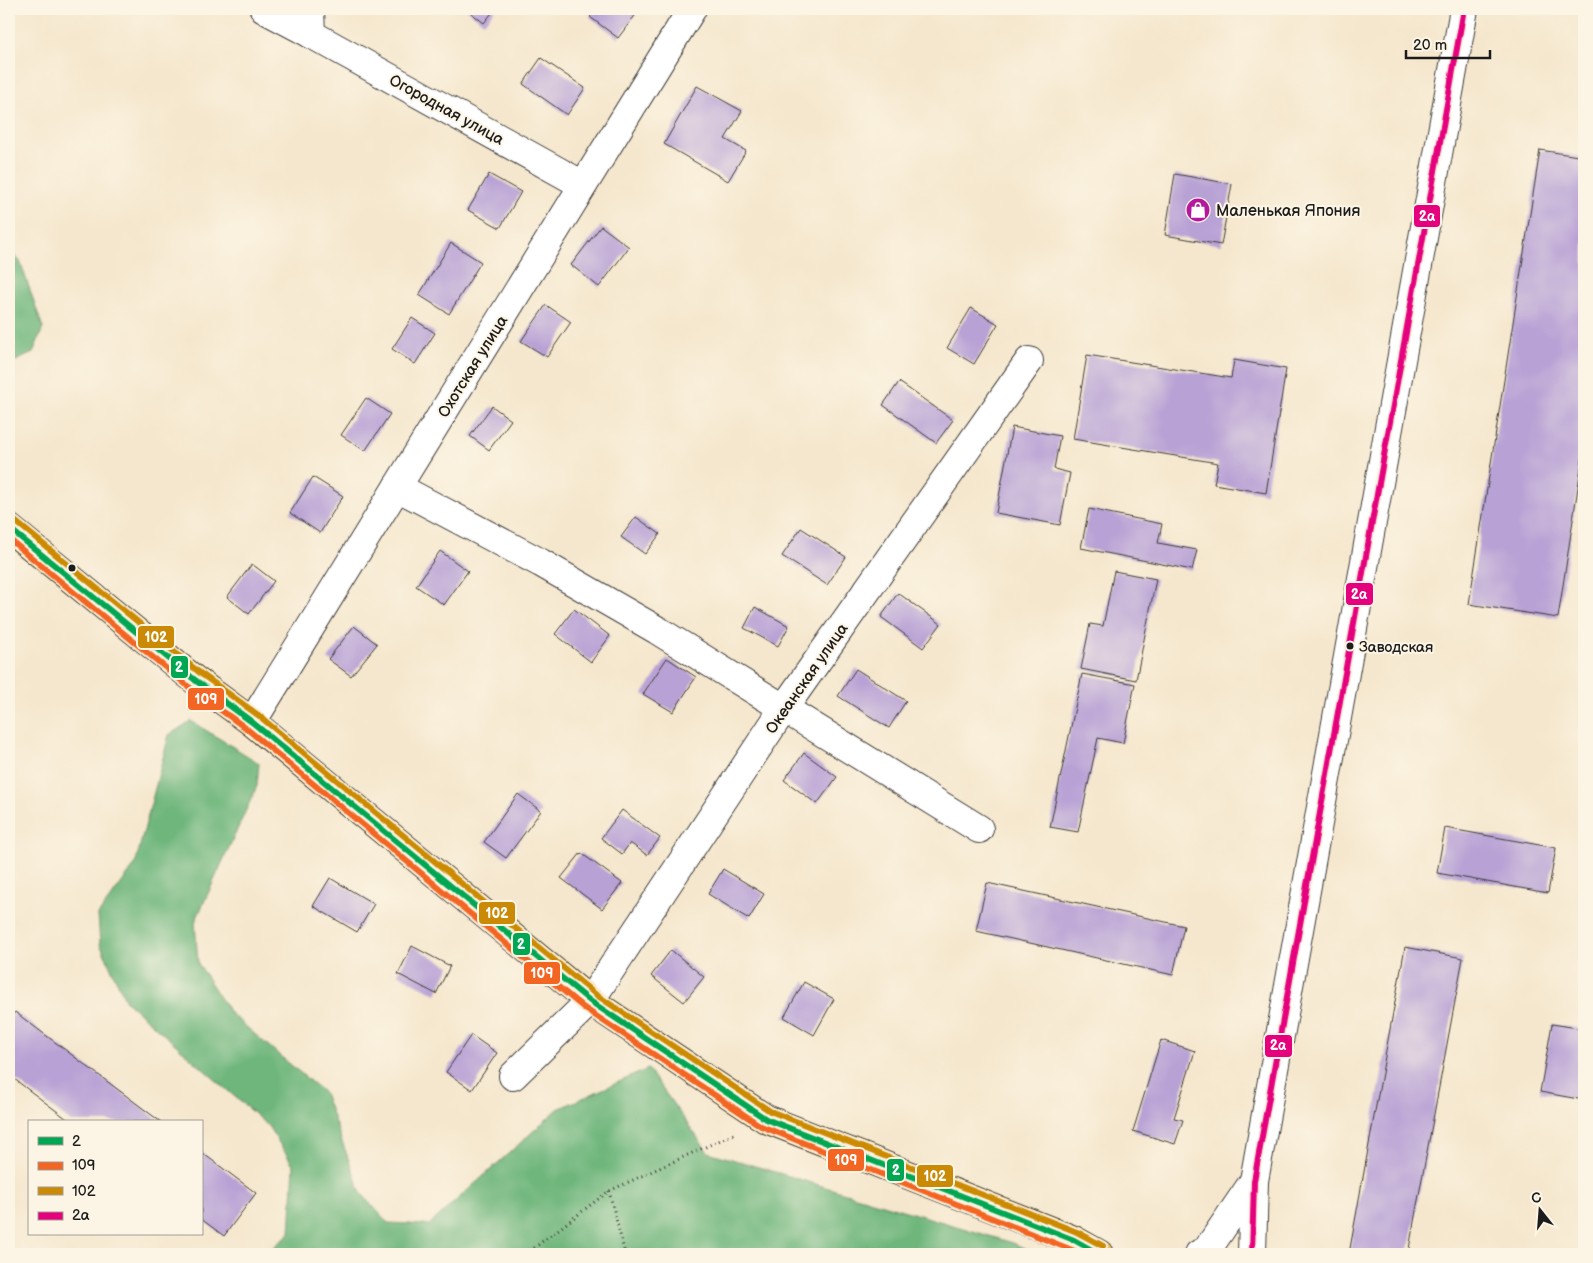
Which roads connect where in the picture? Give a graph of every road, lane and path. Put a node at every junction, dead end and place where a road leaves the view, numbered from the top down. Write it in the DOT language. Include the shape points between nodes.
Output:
graph roads {
  1 [pos="264,9"];
  2 [pos="692,9"];
  3 [pos="1464,9"];
  4 [pos="311,21"];
  5 [pos="583,184"];
  6 [pos="1029,361"];
  7 [pos="397,486"];
  8 [pos="9,528"];
  9 [pos="784,708"];
  10 [pos="252,722"];
  11 [pos="979,829"];
  12 [pos="590,1001"];
  13 [pos="513,1076"];
  14 [pos="766,1119"];
  15 [pos="1254,1181"];
  16 [pos="609,1191"];
  17 [pos="526,1254"];
  18 [pos="625,1254"];
  19 [pos="1099,1254"];
  20 [pos="1199,1254"];
  21 [pos="1252,1254"];
  1 -- 4 [label="street, Огородная улица"];
  2 -- 5 [label="street, Охотская улица"];
  3 -- 15 [label="street"];
  4 -- 5 [label="street, Огородная улица"];
  5 -- 7 [label="street, Охотская улица"];
  6 -- 9 [label="street, Океанская улица"];
  7 -- 9 [label="street" via="624,611"];
  7 -- 10 [label="street, Охотская улица"];
  8 -- 10 [label="main road" via="195,680"];
  9 -- 11 [label="street"];
  9 -- 12 [label="street, Океанская улица"];
  10 -- 12 [label="main road"];
  12 -- 13 [label="street, Океанская улица"];
  12 -- 14 [label="main road"];
  14 -- 16 [label="path"];
  14 -- 19 [label="main road" via="1074,1240"];
  15 -- 20 [label="street" via="1207,1250"];
  15 -- 21 [label="street"];
  16 -- 17 [label="path"];
  16 -- 18 [label="path"];
}
